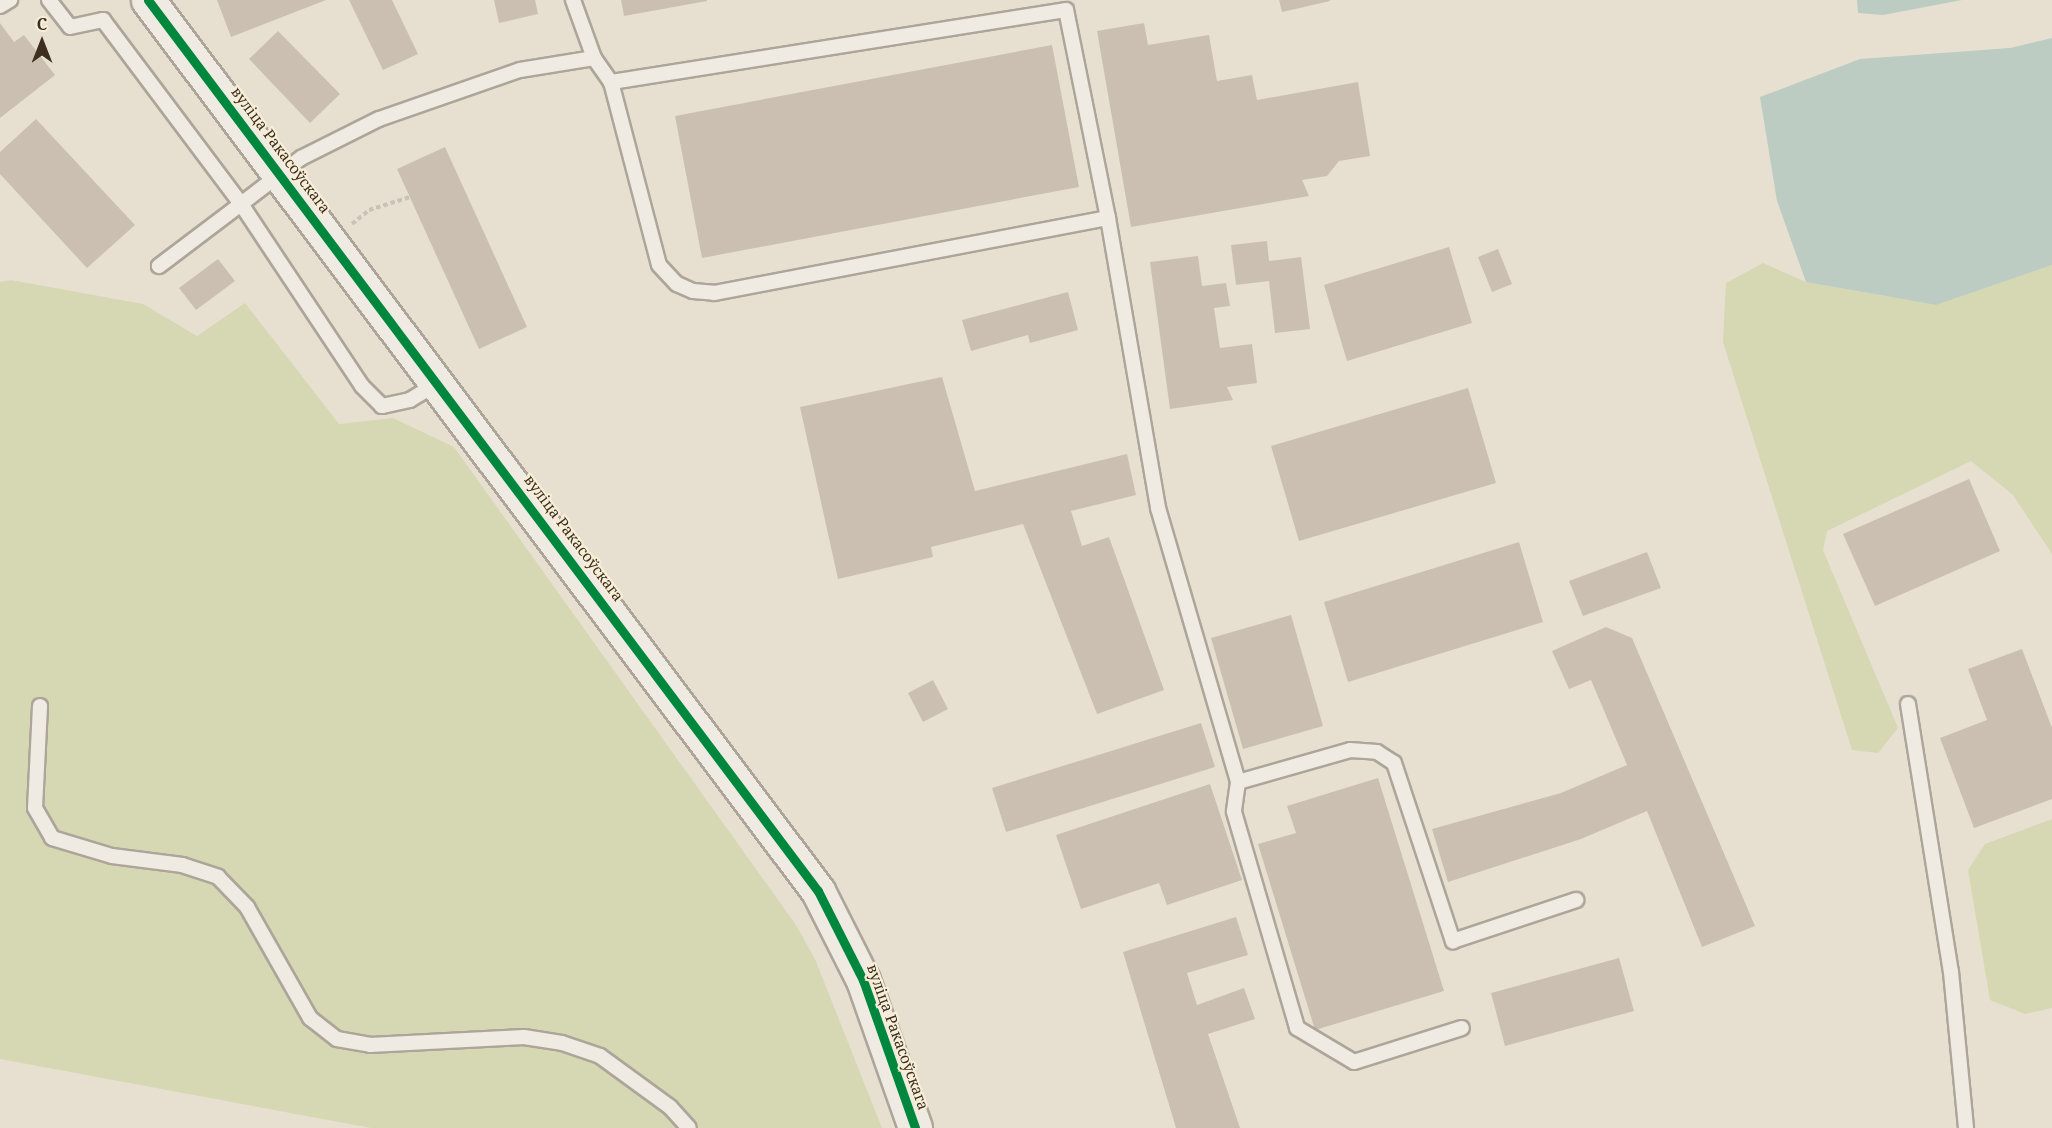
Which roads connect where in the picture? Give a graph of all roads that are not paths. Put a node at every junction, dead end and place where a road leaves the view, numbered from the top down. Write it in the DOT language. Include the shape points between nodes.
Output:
graph roads {
  1 [pos="10,0"];
  2 [pos="49,0"];
  3 [pos="148,0"];
  4 [pos="573,0"];
  5 [pos="0,6"];
  6 [pos="594,58"];
  7 [pos="611,82"];
  8 [pos="280,175"];
  9 [pos="241,204"];
  10 [pos="1108,218"];
  11 [pos="159,266"];
  12 [pos="438,383"];
  13 [pos="1908,704"];
  14 [pos="40,706"];
  15 [pos="1238,782"];
  16 [pos="1576,900"];
  17 [pos="1462,1028"];
  18 [pos="689,1128"];
  19 [pos="915,1128"];
  20 [pos="1966,1128"];
  1 -- 5 [label="lane"];
  2 -- 9 [label="lane" via="70,27 103,20"];
  3 -- 8 [label="street, вуліца Ракасоўскага"];
  4 -- 6 [label="lane"];
  6 -- 7 [label="lane"];
  6 -- 8 [label="lane" via="520,69 447,92 369,124 301,158"];
  7 -- 10 [label="lane" via="659,264 677,284 693,291 714,293"];
  7 -- 10 [label="lane" via="1066,10"];
  8 -- 9 [label="lane"];
  8 -- 12 [label="street, вуліца Ракасоўскага"];
  9 -- 11 [label="lane"];
  9 -- 12 [label="lane" via="362,386 382,406 410,400"];
  10 -- 15 [label="lane" via="1158,508"];
  12 -- 19 [label="street, вуліца Ракасоўскага" via="818,891 863,980"];
  13 -- 20 [label="lane" via="1951,972"];
  14 -- 18 [label="lane" via="35,808 52,838 112,856 182,865 218,878 247,907 310,1018 337,1039 370,1045 524,1036 562,1043 600,1056 670,1107"];
  15 -- 16 [label="lane" via="1350,750 1377,752 1394,763 1453,941"];
  15 -- 17 [label="lane" via="1233,812 1297,1028 1354,1062"];
}
